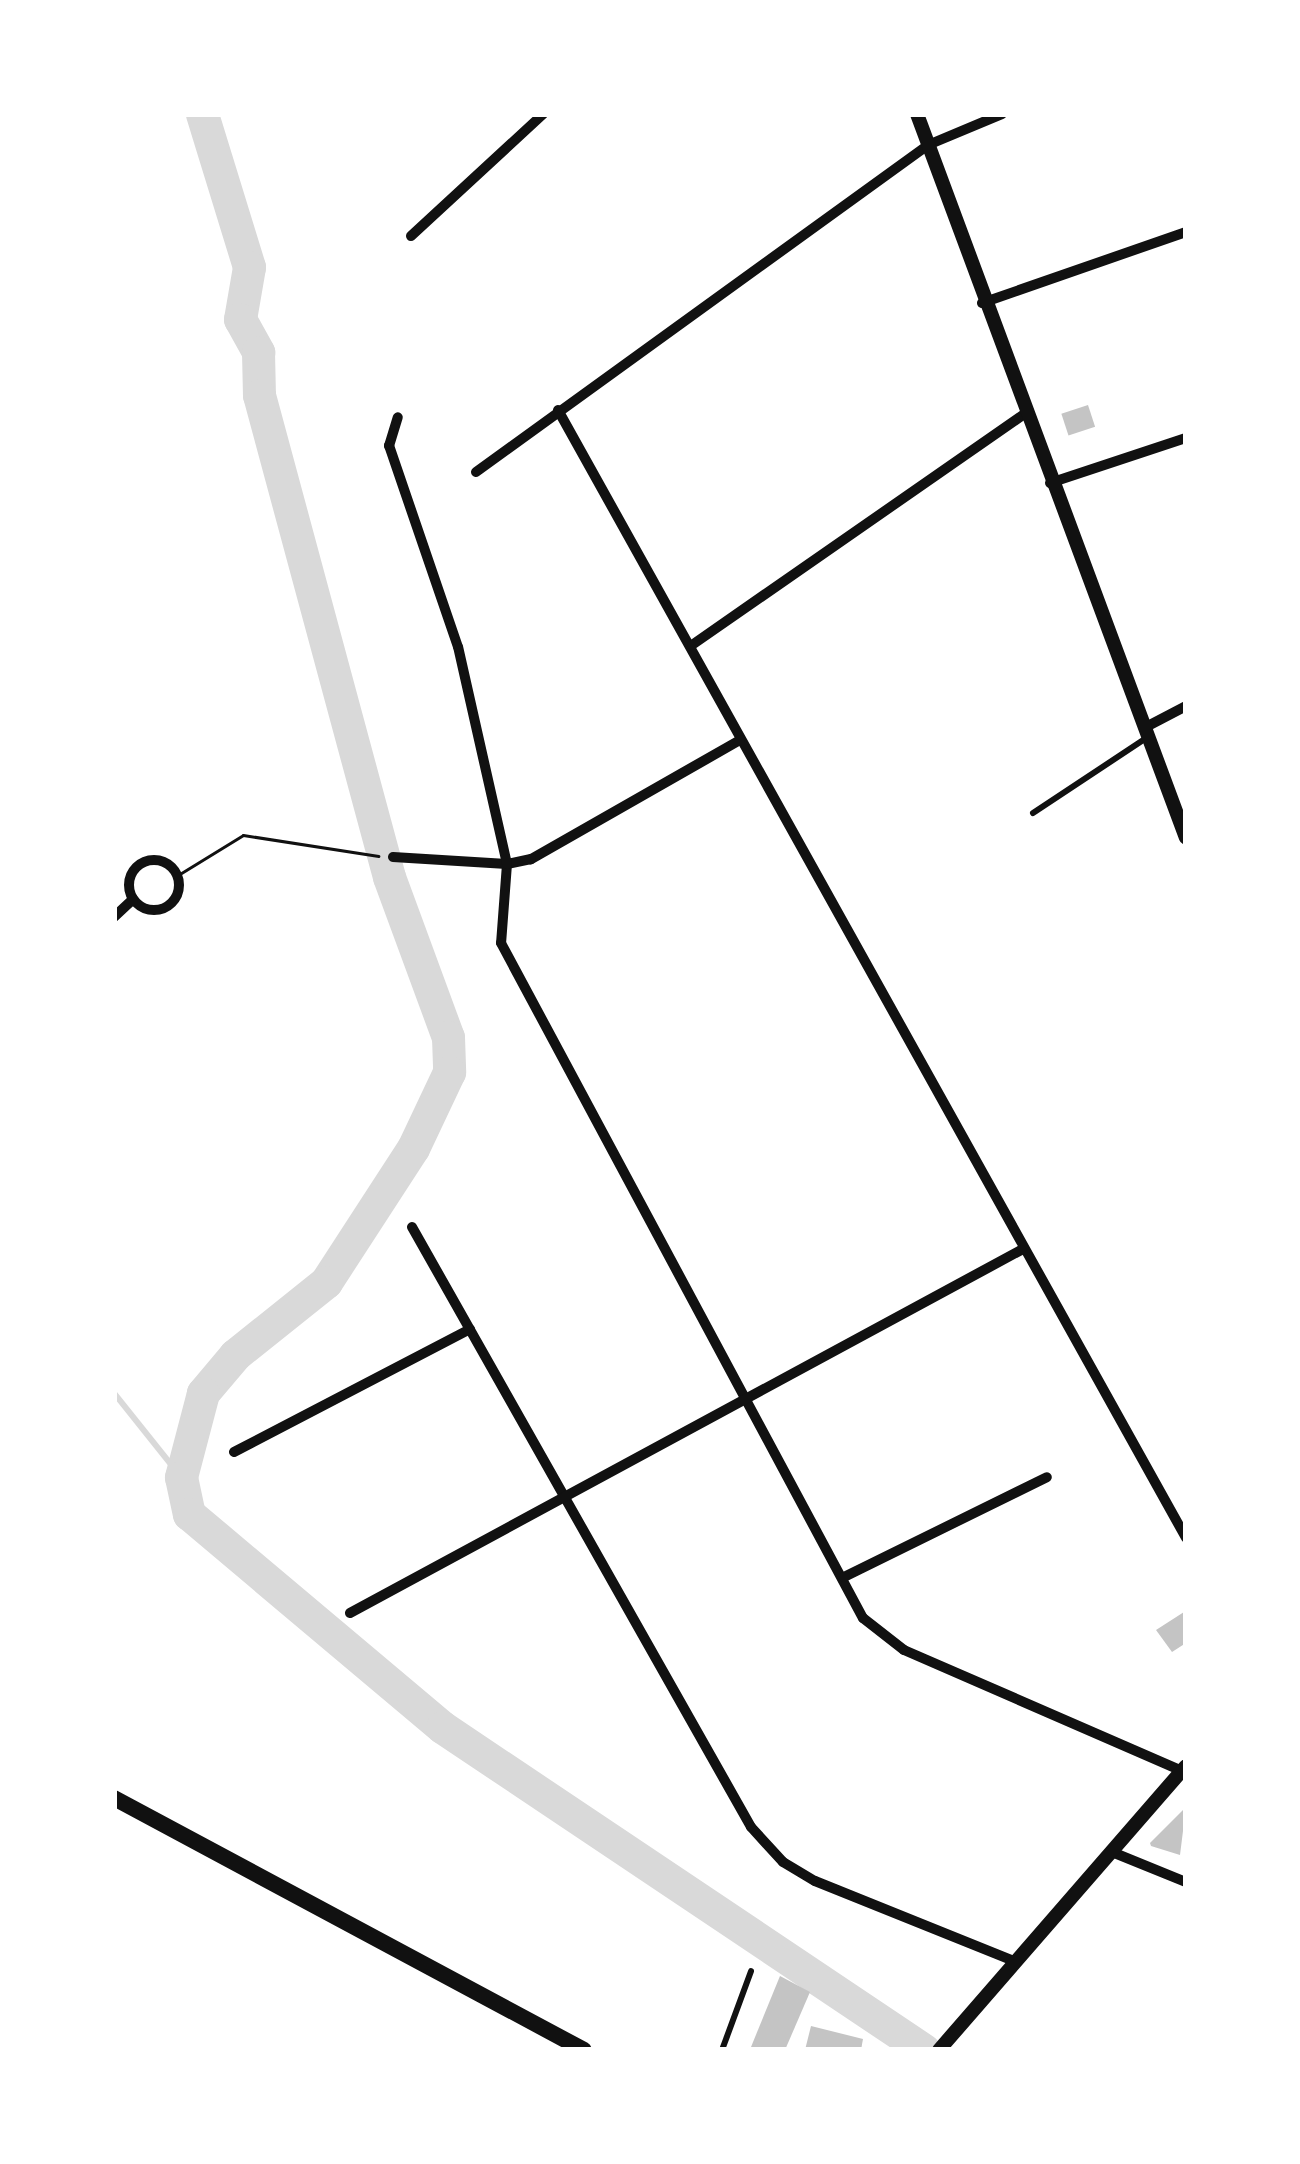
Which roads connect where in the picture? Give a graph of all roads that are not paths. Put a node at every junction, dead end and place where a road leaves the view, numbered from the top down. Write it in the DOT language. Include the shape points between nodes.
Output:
graph roads {
  1 [pos="543,114"];
  2 [pos="917,114"];
  3 [pos="1002,114"];
  4 [pos="928,145"];
  5 [pos="1186,232"];
  6 [pos="411,236"];
  7 [pos="982,303"];
  8 [pos="558,410"];
  9 [pos="1024,414"];
  10 [pos="398,417"];
  11 [pos="1186,439"];
  12 [pos="476,472"];
  13 [pos="1050,483"];
  14 [pos="692,645"];
  15 [pos="1186,706"];
  16 [pos="1146,732"];
  17 [pos="740,740"];
  18 [pos="1033,813"];
  19 [pos="1186,838"];
  20 [pos="393,857"];
  21 [pos="507,864"];
  22 [pos="133,899"];
  23 [pos="114,917"];
  24 [pos="412,1227"];
  25 [pos="1021,1250"];
  26 [pos="470,1329"];
  27 [pos="749,1401"];
  28 [pos="234,1452"];
  29 [pos="1047,1477"];
  30 [pos="565,1497"];
  31 [pos="1186,1538"];
  32 [pos="844,1577"];
  33 [pos="350,1613"];
  34 [pos="1185,1771"];
  35 [pos="114,1798"];
  36 [pos="1112,1852"];
  37 [pos="1186,1882"];
  38 [pos="1014,1960"];
  39 [pos="752,1971"];
  40 [pos="945,2044"];
  41 [pos="584,2050"];
  42 [pos="722,2050"];
  1 -- 6 [label="street"];
  2 -- 4 [label="street"];
  3 -- 4 [label="street"];
  4 -- 7 [label="street"];
  4 -- 8 [label="street"];
  5 -- 7 [label="street"];
  7 -- 9 [label="street"];
  8 -- 12 [label="street"];
  8 -- 14 [label="street"];
  9 -- 13 [label="street"];
  9 -- 14 [label="street"];
  10 -- 21 [label="street" via="388,446 458,647"];
  11 -- 13 [label="street"];
  13 -- 16 [label="street"];
  14 -- 17 [label="street"];
  15 -- 16 [label="street"];
  16 -- 18 [label="lane"];
  16 -- 19 [label="street"];
  17 -- 21 [label="street" via="531,859"];
  17 -- 25 [label="street"];
  20 -- 21 [label="street"];
  21 -- 27 [label="street" via="499,924 506,956"];
  22 -- 22 [label="street" via="130,875 142,862 166,862 178,875 170,905 146,910"];
  22 -- 23 [label="street"];
  24 -- 26 [label="street"];
  25 -- 27 [label="street"];
  25 -- 31 [label="street"];
  26 -- 28 [label="street"];
  26 -- 30 [label="street"];
  27 -- 30 [label="street"];
  27 -- 32 [label="street"];
  29 -- 32 [label="street"];
  30 -- 33 [label="street"];
  30 -- 38 [label="street" via="751,1827 783,1862"];
  32 -- 34 [label="street" via="863,1618 891,1643"];
  34 -- 36 [label="street"];
  35 -- 41 [label="main road"];
  36 -- 37 [label="street"];
  36 -- 38 [label="street"];
  38 -- 40 [label="street"];
  39 -- 42 [label="lane"];
}
